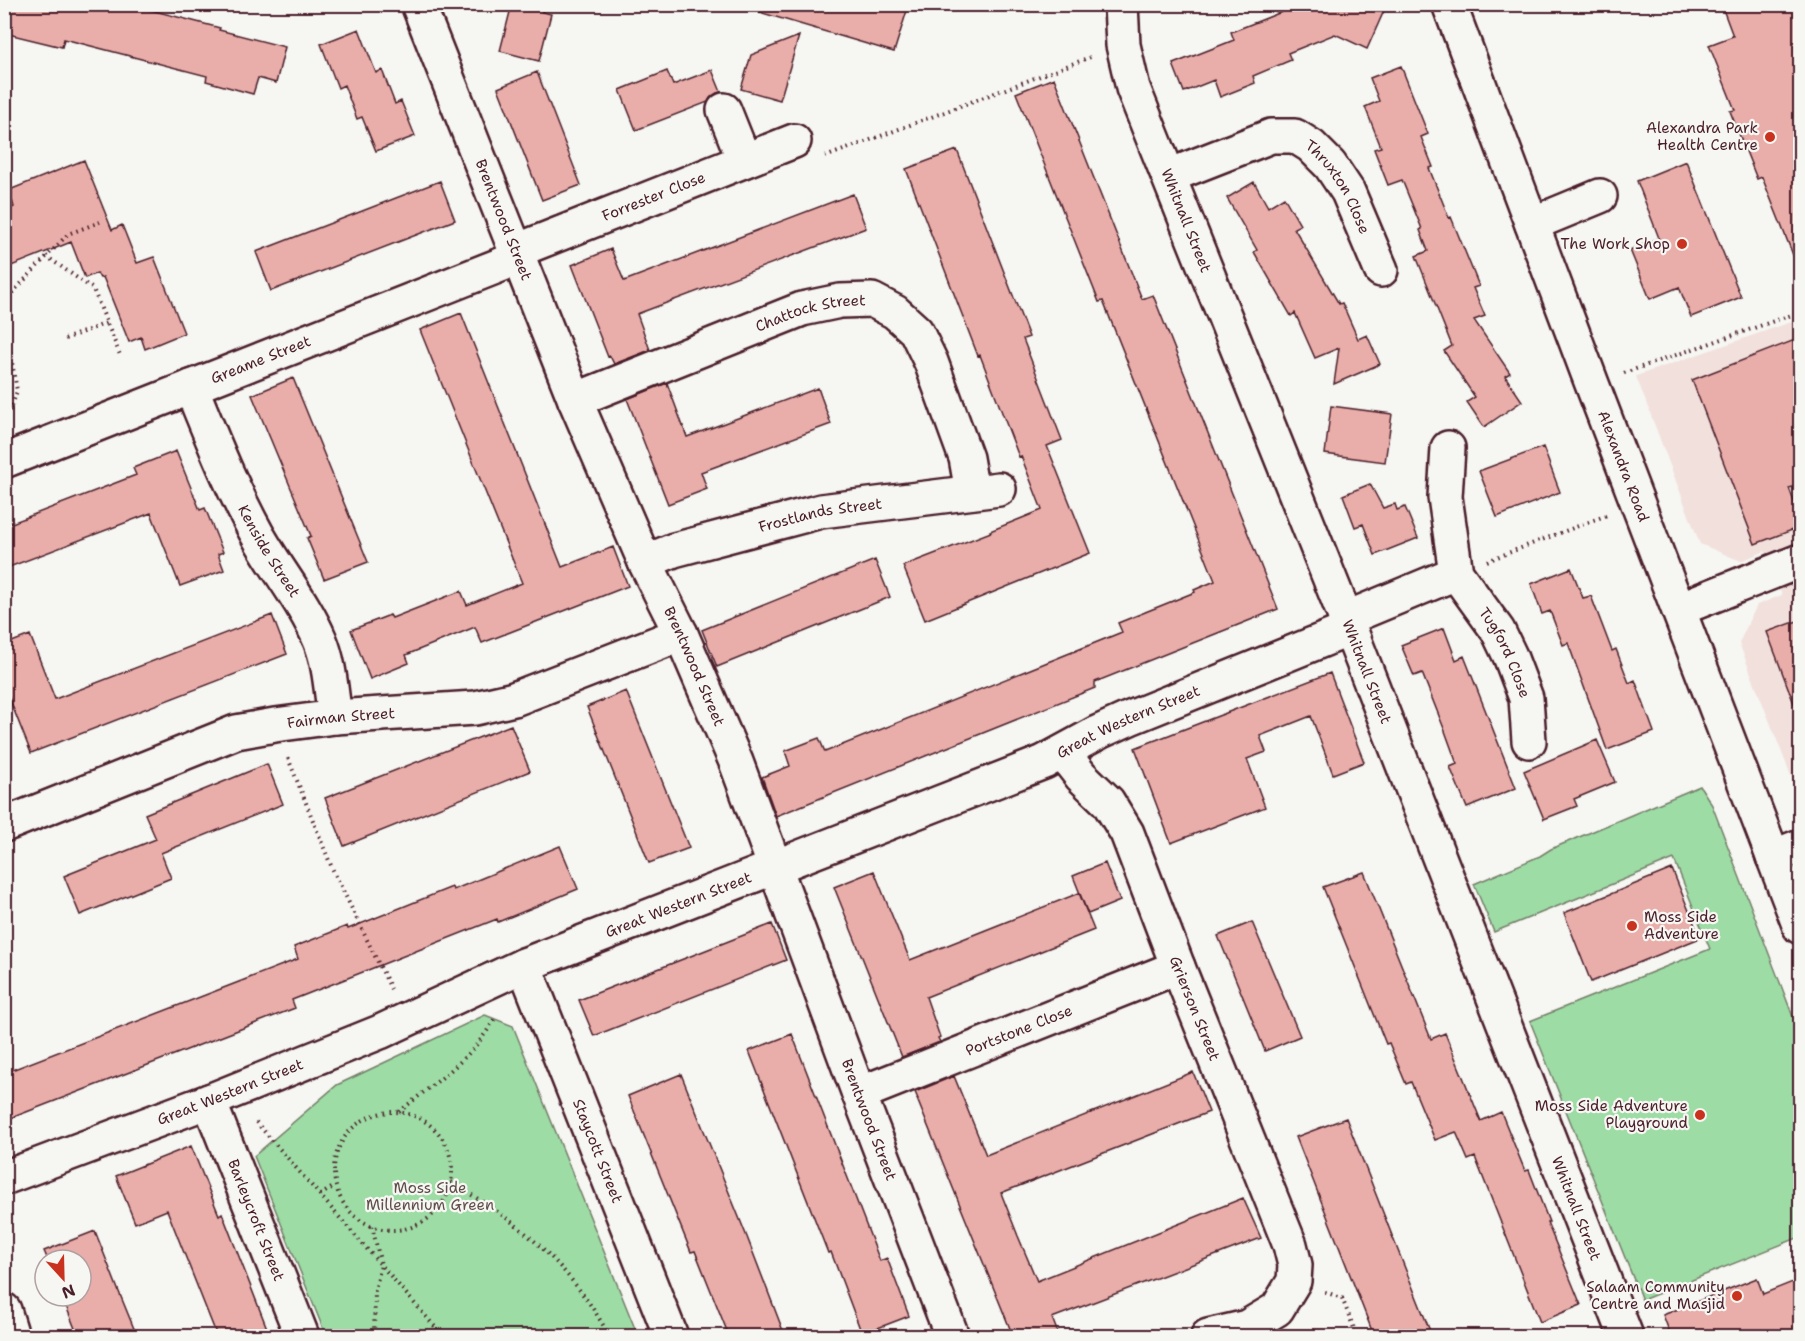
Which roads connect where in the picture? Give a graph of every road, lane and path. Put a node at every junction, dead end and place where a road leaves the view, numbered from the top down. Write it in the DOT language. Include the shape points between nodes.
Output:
graph roads {
  1 [pos="418,4"];
  2 [pos="1121,4"];
  3 [pos="1449,4"];
  4 [pos="724,110"];
  5 [pos="794,141"];
  6 [pos="744,160"];
  7 [pos="1169,176"];
  8 [pos="1600,196"];
  9 [pos="99,222"];
  10 [pos="1532,224"];
  11 [pos="517,255"];
  12 [pos="46,256"];
  13 [pos="1381,270"];
  14 [pos="4,309"];
  15 [pos="1800,312"];
  16 [pos="4,316"];
  17 [pos="107,322"];
  18 [pos="65,339"];
  19 [pos="120,355"];
  20 [pos="1592,384"];
  21 [pos="191,387"];
  22 [pos="575,400"];
  23 [pos="4,418"];
  24 [pos="1448,448"];
  25 [pos="4,461"];
  26 [pos="985,490"];
  27 [pos="1638,503"];
  28 [pos="1800,561"];
  29 [pos="645,562"];
  30 [pos="1456,573"];
  31 [pos="1679,609"];
  32 [pos="1348,624"];
  33 [pos="681,634"];
  34 [pos="335,717"];
  35 [pos="275,725"];
  36 [pos="1529,741"];
  37 [pos="1064,753"];
  38 [pos="4,825"];
  39 [pos="1787,852"];
  40 [pos="774,868"];
  41 [pos="1800,927"];
  42 [pos="524,965"];
  43 [pos="1178,968"];
  44 [pos="496,1016"];
  45 [pos="405,1020"];
  46 [pos="859,1094"];
  47 [pos="220,1097"];
  48 [pos="399,1112"];
  49 [pos="4,1178"];
  50 [pos="451,1182"];
  51 [pos="335,1185"];
  52 [pos="320,1195"];
  53 [pos="372,1226"];
  54 [pos="381,1265"];
  55 [pos="1294,1281"];
  56 [pos="4,1310"];
  57 [pos="12,1336"];
  58 [pos="302,1336"];
  59 [pos="375,1336"];
  60 [pos="443,1336"];
  61 [pos="609,1336"];
  62 [pos="671,1336"];
  63 [pos="952,1336"];
  64 [pos="1208,1336"];
  65 [pos="1357,1336"];
  66 [pos="1626,1336"];
  1 -- 11 [label="street, Brentwood Street"];
  2 -- 7 [label="street, Whitnall Street" via="1123,45 1133,88"];
  3 -- 10 [label="street, Alexandra Road"];
  4 -- 6 [label="street"];
  5 -- 6 [label="street, Forrester Close"];
  6 -- 11 [label="street, Forrester Close"];
  7 -- 13 [label="street, Thruxton Close" via="1271,136 1295,136 1330,165 1348,192"];
  7 -- 32 [label="street, Whitnall Street"];
  8 -- 10 [label="street"];
  9 -- 12 [label="path" via="68,234"];
  10 -- 20 [label="street, Alexandra Road"];
  11 -- 21 [label="street, Greame Street"];
  11 -- 22 [label="street, Brentwood Street"];
  12 -- 14 [label="path" via="15,290"];
  12 -- 17 [label="path" via="93,289"];
  15 -- 20 [label="path"];
  16 -- 23 [label="path" via="18,391"];
  17 -- 18 [label="path"];
  17 -- 19 [label="path"];
  20 -- 27 [label="street, Alexandra Road"];
  21 -- 25 [label="street, Greame Street"];
  21 -- 34 [label="street, Kenside Street" via="257,534 306,610 321,642"];
  22 -- 26 [label="street, Chattock Street" via="802,309 840,301 872,300 895,312 916,332 932,362 966,458"];
  22 -- 29 [label="street, Brentwood Street"];
  24 -- 30 [label="street, Tugford Close" via="1445,497"];
  26 -- 29 [label="street, Frostlands Street" via="821,511 674,550"];
  27 -- 30 [label="path"];
  27 -- 31 [label="street, Alexandra Road"];
  28 -- 31 [label="street"];
  29 -- 33 [label="street, Brentwood Street"];
  30 -- 32 [label="street"];
  30 -- 36 [label="street, Tugford Close" via="1498,631 1510,656 1526,698"];
  31 -- 39 [label="street, Alexandra Road"];
  32 -- 37 [label="street, Great Western Street" via="1099,732"];
  32 -- 66 [label="street, Whitnall Street"];
  33 -- 34 [label="street, Fairman Street" via="514,699 476,708"];
  33 -- 40 [label="street, Brentwood Street" via="736,762"];
  34 -- 35 [label="street, Fairman Street"];
  35 -- 38 [label="street, Fairman Street" via="236,732"];
  35 -- 45 [label="path" via="332,868"];
  37 -- 40 [label="street, Great Western Street"];
  37 -- 43 [label="street, Grierson Street" via="1108,802 1127,833"];
  39 -- 41 [label="street, Alexandra Road"];
  40 -- 42 [label="street, Great Western Street"];
  40 -- 46 [label="street, Brentwood Street"];
  42 -- 45 [label="street, Great Western Street"];
  42 -- 62 [label="street, Staycott Street"];
  43 -- 46 [label="street, Portstone Close"];
  43 -- 55 [label="street, Grierson Street" via="1290,1245"];
  44 -- 48 [label="path" via="471,1053"];
  45 -- 47 [label="street, Great Western Street"];
  46 -- 63 [label="street, Brentwood Street"];
  47 -- 49 [label="street, Great Western Street"];
  47 -- 52 [label="path"];
  47 -- 58 [label="street, Barleycroft Street"];
  48 -- 50 [label="path" via="418,1117 434,1128 446,1144 452,1162"];
  48 -- 51 [label="path" via="380,1113 348,1132 338,1148"];
  50 -- 53 [label="path" via="444,1202 431,1217 413,1227 392,1231"];
  50 -- 61 [label="path" via="503,1215 535,1242 598,1314"];
  51 -- 52 [label="path"];
  51 -- 53 [label="path" via="355,1217"];
  52 -- 54 [label="path"];
  53 -- 54 [label="path"];
  54 -- 59 [label="path" via="375,1292"];
  54 -- 60 [label="path"];
  55 -- 64 [label="street" via="1277,1309 1247,1327"];
  55 -- 65 [label="path" via="1342,1298"];
  56 -- 57 [label="street"];
}
